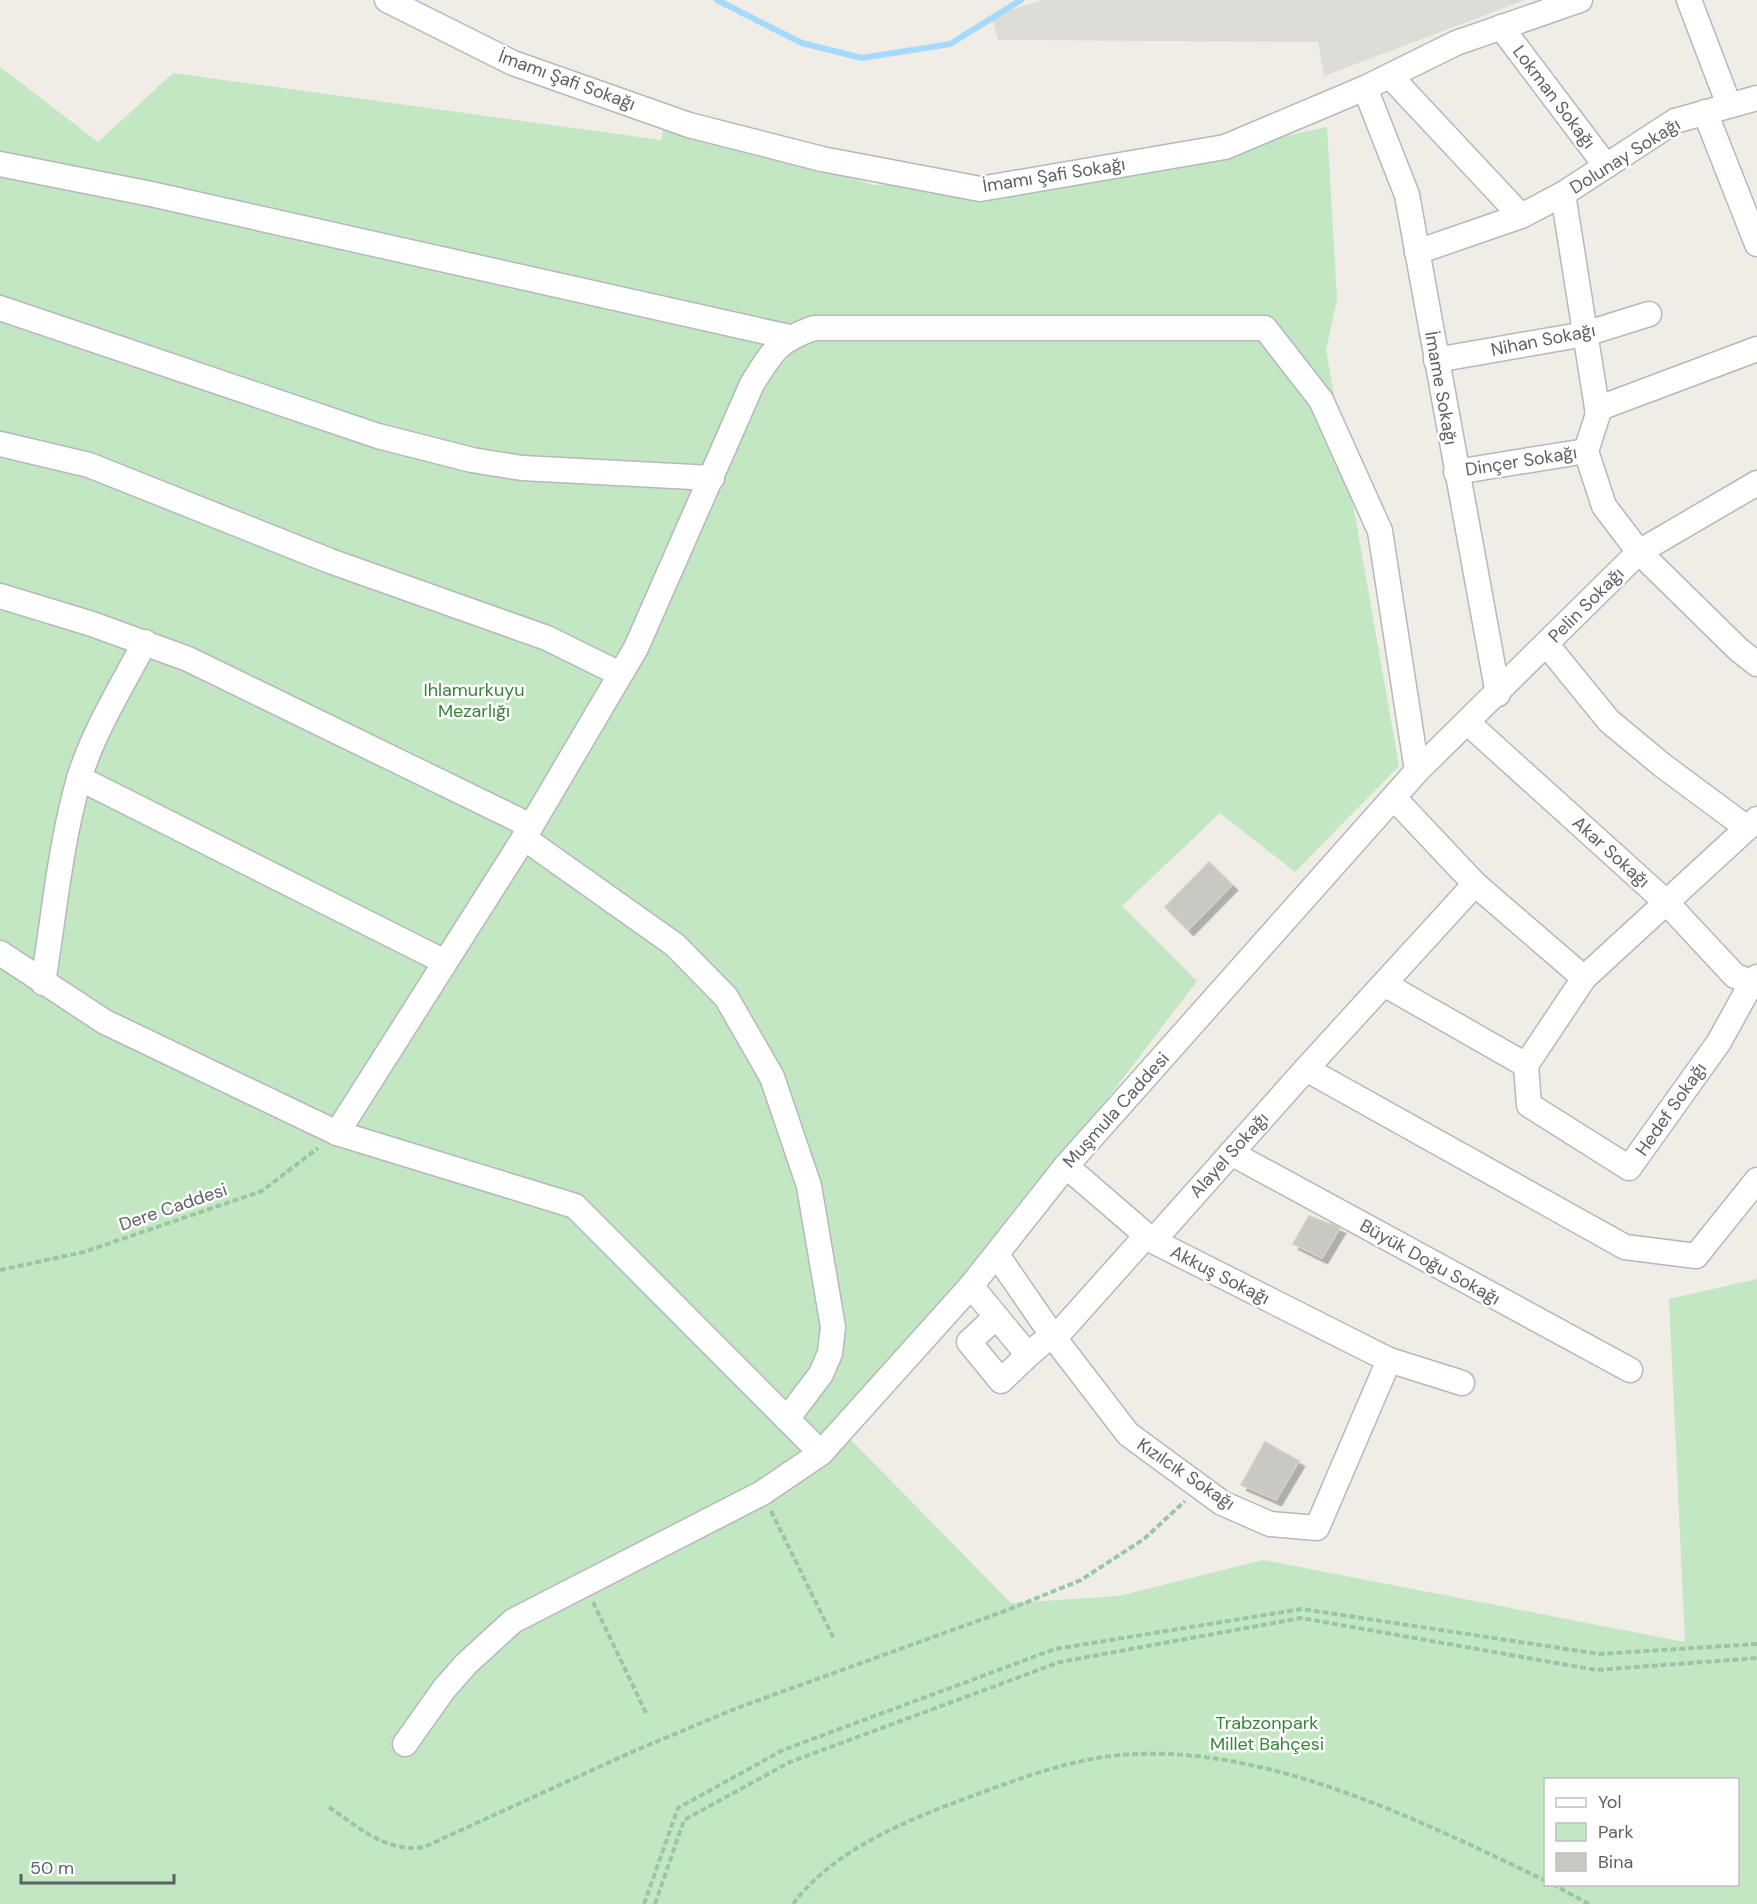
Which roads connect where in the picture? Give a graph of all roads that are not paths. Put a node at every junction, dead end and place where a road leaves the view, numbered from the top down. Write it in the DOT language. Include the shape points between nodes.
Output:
graph roads {
  1 [pos="387,0"];
  2 [pos="1580,0"];
  3 [pos="1689,0"];
  4 [pos="1501,27"];
  5 [pos="1390,76"];
  6 [pos="1365,88"];
  7 [pos="1757,98"];
  8 [pos="1729,105"];
  9 [pos="1705,112"];
  10 [pos="0,164"];
  11 [pos="1606,166"];
  12 [pos="1563,194"];
  13 [pos="1521,216"];
  14 [pos="1757,244"];
  15 [pos="1417,252"];
  16 [pos="0,308"];
  17 [pos="1649,314"];
  18 [pos="1585,334"];
  19 [pos="789,336"];
  20 [pos="1757,349"];
  21 [pos="1436,360"];
  22 [pos="1597,409"];
  23 [pos="0,444"];
  24 [pos="1586,451"];
  25 [pos="1456,472"];
  26 [pos="712,478"];
  27 [pos="1757,483"];
  28 [pos="1639,552"];
  29 [pos="0,596"];
  30 [pos="145,642"];
  31 [pos="1547,645"];
  32 [pos="1756,662"];
  33 [pos="620,674"];
  34 [pos="1498,694"];
  35 [pos="1468,723"];
  36 [pos="1418,771"];
  37 [pos="79,778"];
  38 [pos="1394,798"];
  39 [pos="1752,823"];
  40 [pos="527,832"];
  41 [pos="1475,884"];
  42 [pos="1666,902"];
  43 [pos="0,953"];
  44 [pos="445,962"];
  45 [pos="1584,978"];
  46 [pos="1754,980"];
  47 [pos="43,983"];
  48 [pos="1384,984"];
  49 [pos="1526,1065"];
  50 [pos="1306,1069"];
  51 [pos="337,1133"];
  52 [pos="1231,1153"];
  53 [pos="1066,1166"];
  54 [pos="1757,1180"];
  55 [pos="1149,1239"];
  56 [pos="997,1255"];
  57 [pos="971,1286"];
  58 [pos="996,1317"];
  59 [pos="1053,1337"];
  60 [pos="1028,1355"];
  61 [pos="1389,1360"];
  62 [pos="1630,1370"];
  63 [pos="1462,1383"];
  64 [pos="787,1419"];
  65 [pos="821,1453"];
  66 [pos="405,1744"];
  1 -- 6 [label="street, İmamı Şafi Sokağı" via="513,63 689,125 822,159 980,189 1225,147"];
  2 -- 4 [label="street, İmamı Şafi Sokağı"];
  3 -- 8 [label="street"];
  4 -- 5 [label="street, İmamı Şafi Sokağı" via="1456,43"];
  4 -- 11 [label="street, Lokman Sokağı"];
  5 -- 6 [label="street, İmamı Şafi Sokağı"];
  5 -- 13 [label="street"];
  6 -- 15 [label="street, İmame Sokağı" via="1407,195"];
  7 -- 8 [label="street, Dolunay Sokağı"];
  8 -- 9 [label="street, Dolunay Sokağı"];
  9 -- 11 [label="street, Dolunay Sokağı" via="1676,121"];
  9 -- 14 [label="street"];
  10 -- 19 [label="street"];
  11 -- 12 [label="street, Dolunay Sokağı"];
  12 -- 13 [label="street, Dolunay Sokağı"];
  12 -- 18 [label="street"];
  13 -- 15 [label="street"];
  15 -- 21 [label="street, İmame Sokağı"];
  16 -- 26 [label="street" via="430,451 522,468"];
  17 -- 18 [label="street, Nihan Sokağı"];
  18 -- 21 [label="street, Nihan Sokağı"];
  18 -- 22 [label="street"];
  19 -- 26 [label="street" via="772,352 752,384"];
  19 -- 36 [label="street" via="814,328 1265,328 1321,400 1380,531"];
  20 -- 22 [label="street"];
  21 -- 25 [label="street, İmame Sokağı"];
  22 -- 24 [label="street"];
  23 -- 33 [label="street" via="89,465 330,561 548,638"];
  24 -- 25 [label="street, Dinçer Sokağı"];
  24 -- 28 [label="street" via="1604,506"];
  25 -- 34 [label="street, İmame Sokağı"];
  26 -- 33 [label="street" via="636,648"];
  27 -- 28 [label="street"];
  28 -- 31 [label="street, Pelin Sokağı"];
  28 -- 32 [label="street, Pelin Sokağı"];
  29 -- 30 [label="street"];
  30 -- 37 [label="street"];
  30 -- 40 [label="street" via="188,659"];
  31 -- 34 [label="street, Pelin Sokağı"];
  31 -- 39 [label="street" via="1609,721 1662,765"];
  33 -- 40 [label="street"];
  34 -- 35 [label="street, Pelin Sokağı"];
  35 -- 36 [label="street, Pelin Sokağı"];
  35 -- 42 [label="street, Akar Sokağı"];
  36 -- 38 [label="street, Muşmula Caddesi"];
  37 -- 44 [label="street"];
  37 -- 47 [label="street"];
  38 -- 41 [label="street"];
  38 -- 53 [label="street, Muşmula Caddesi"];
  39 -- 42 [label="street"];
  40 -- 44 [label="street"];
  40 -- 64 [label="street" via="675,945 726,997 772,1077 809,1186 834,1327 830,1353 820,1374"];
  41 -- 45 [label="street"];
  41 -- 48 [label="street, Alayel Sokağı"];
  42 -- 45 [label="street"];
  42 -- 46 [label="street, Akar Sokağı" via="1735,976"];
  43 -- 47 [label="street"];
  44 -- 51 [label="street"];
  45 -- 49 [label="street"];
  46 -- 49 [label="street, Hedef Sokağı" via="1719,1042 1629,1168 1529,1105"];
  47 -- 51 [label="street" via="105,1022"];
  48 -- 49 [label="street"];
  48 -- 50 [label="street, Alayel Sokağı"];
  50 -- 52 [label="street, Alayel Sokağı"];
  50 -- 54 [label="street" via="1625,1247 1696,1256"];
  51 -- 64 [label="street" via="575,1206"];
  52 -- 55 [label="street, Alayel Sokağı"];
  52 -- 62 [label="street, Büyük Doğu Sokağı"];
  53 -- 55 [label="street, Akkuş Sokağı"];
  53 -- 56 [label="street, Muşmula Caddesi"];
  55 -- 59 [label="street, Alayel Sokağı"];
  55 -- 61 [label="street, Akkuş Sokağı"];
  56 -- 57 [label="street, Muşmula Caddesi"];
  56 -- 59 [label="street, Kızılcık Sokağı"];
  57 -- 58 [label="street"];
  57 -- 65 [label="street, Muşmula Caddesi"];
  58 -- 60 [label="street"];
  58 -- 60 [label="street" via="969,1342 1000,1381"];
  59 -- 60 [label="street, Alayel Sokağı"];
  59 -- 61 [label="street, Kızılcık Sokağı" via="1128,1434 1222,1503 1270,1524 1317,1528"];
  61 -- 63 [label="street, Akkuş Sokağı"];
  64 -- 65 [label="street"];
  65 -- 66 [label="street, Muşmula Caddesi" via="762,1493 513,1621 444,1689"];
}
